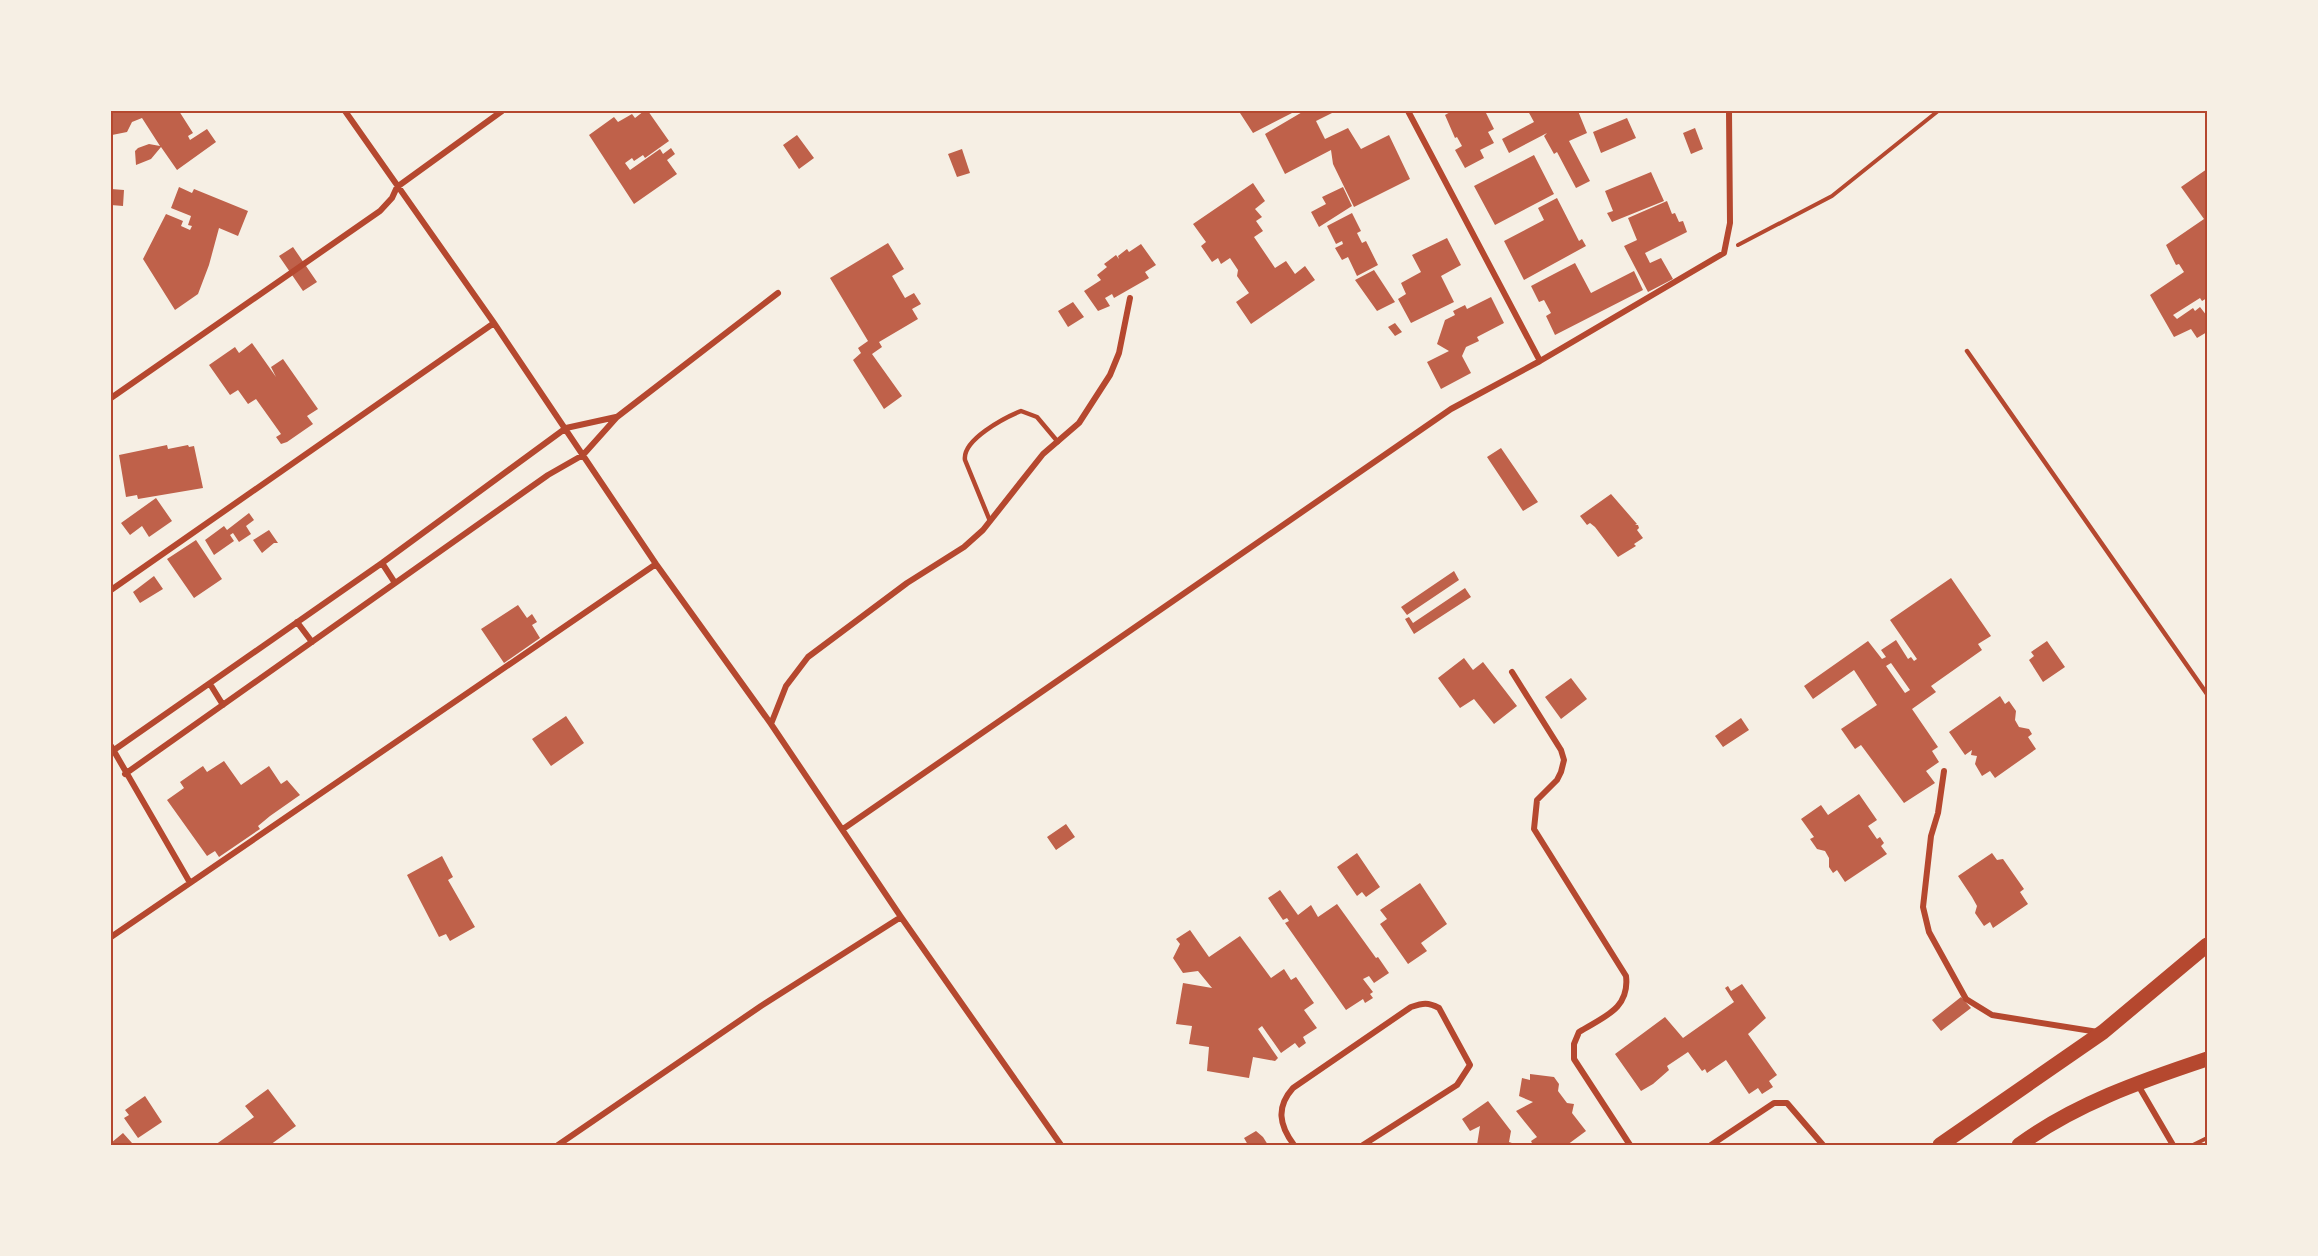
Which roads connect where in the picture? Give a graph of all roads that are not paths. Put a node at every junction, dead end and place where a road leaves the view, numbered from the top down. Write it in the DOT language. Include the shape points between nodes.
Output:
graph roads {
  1 [pos="345,111"];
  2 [pos="502,111"];
  3 [pos="1408,111"];
  4 [pos="1729,111"];
  5 [pos="397,187"];
  6 [pos="778,293"];
  7 [pos="1130,298"];
  8 [pos="494,322"];
  9 [pos="1967,351"];
  10 [pos="1540,360"];
  11 [pos="111,398"];
  12 [pos="616,417"];
  13 [pos="566,428"];
  14 [pos="1058,442"];
  15 [pos="583,455"];
  16 [pos="990,521"];
  17 [pos="382,563"];
  18 [pos="656,564"];
  19 [pos="395,583"];
  20 [pos="111,590"];
  21 [pos="297,622"];
  22 [pos="312,642"];
  23 [pos="1512,672"];
  24 [pos="210,684"];
  25 [pos="2207,694"];
  26 [pos="223,705"];
  27 [pos="771,724"];
  28 [pos="112,748"];
  29 [pos="1944,771"];
  30 [pos="125,774"];
  31 [pos="843,829"];
  32 [pos="189,881"];
  33 [pos="901,917"];
  34 [pos="111,937"];
  35 [pos="2207,945"];
  36 [pos="2103,1032"];
  37 [pos="2207,1059"];
  38 [pos="2136,1082"];
  39 [pos="1292,1144"];
  40 [pos="558,1145"];
  41 [pos="1061,1145"];
  42 [pos="1363,1145"];
  43 [pos="1630,1145"];
  44 [pos="1711,1145"];
  45 [pos="1823,1145"];
  46 [pos="1940,1145"];
  47 [pos="2019,1145"];
  48 [pos="2173,1145"];
  1 -- 5 [label="street"];
  2 -- 5 [label="street"];
  3 -- 10 [label="street"];
  4 -- 10 [label="street" via="1730,223 1724,253"];
  5 -- 8 [label="street"];
  5 -- 11 [label="street" via="380,211"];
  6 -- 12 [label="street"];
  7 -- 14 [label="street" via="1125,335 1110,375 1079,423"];
  8 -- 13 [label="street"];
  8 -- 20 [label="street"];
  9 -- 25 [label="lane"];
  10 -- 31 [label="street" via="1437,418"];
  12 -- 13 [label="street"];
  12 -- 15 [label="street"];
  13 -- 15 [label="street"];
  13 -- 17 [label="street"];
  14 -- 16 [label="street" via="1043,454"];
  14 -- 16 [label="lane" via="1037,417 1021,411 968,446 965,460"];
  15 -- 18 [label="street"];
  15 -- 19 [label="street" via="548,475"];
  16 -- 27 [label="street" via="964,547 907,583 808,657 786,686"];
  17 -- 19 [label="street"];
  17 -- 21 [label="street"];
  18 -- 27 [label="street"];
  18 -- 32 [label="street"];
  19 -- 22 [label="street"];
  21 -- 22 [label="street"];
  21 -- 24 [label="street"];
  22 -- 26 [label="street"];
  23 -- 43 [label="street" via="1564,760 1557,780 1537,800 1534,829 1626,976 1626,996 1619,1006 1579,1032 1573,1052"];
  24 -- 26 [label="street"];
  24 -- 28 [label="street"];
  26 -- 30 [label="street"];
  27 -- 31 [label="street"];
  28 -- 30 [label="street"];
  29 -- 36 [label="street" via="1923,907 1929,932 1966,999 1992,1015"];
  30 -- 32 [label="street"];
  31 -- 33 [label="street"];
  32 -- 34 [label="street"];
  33 -- 40 [label="street" via="761,1006"];
  33 -- 41 [label="street"];
  35 -- 36 [label="main road"];
  36 -- 46 [label="main road"];
  37 -- 38 [label="main road"];
  38 -- 47 [label="main road" via="2050,1122"];
  38 -- 48 [label="street"];
  39 -- 42 [label="street" via="1281,1110 1283,1099 1293,1088 1411,1007 1432,1004 1439,1008 1466,1055 1470,1065 1465,1076"];
  44 -- 45 [label="street" via="1774,1103 1787,1103"];
}
